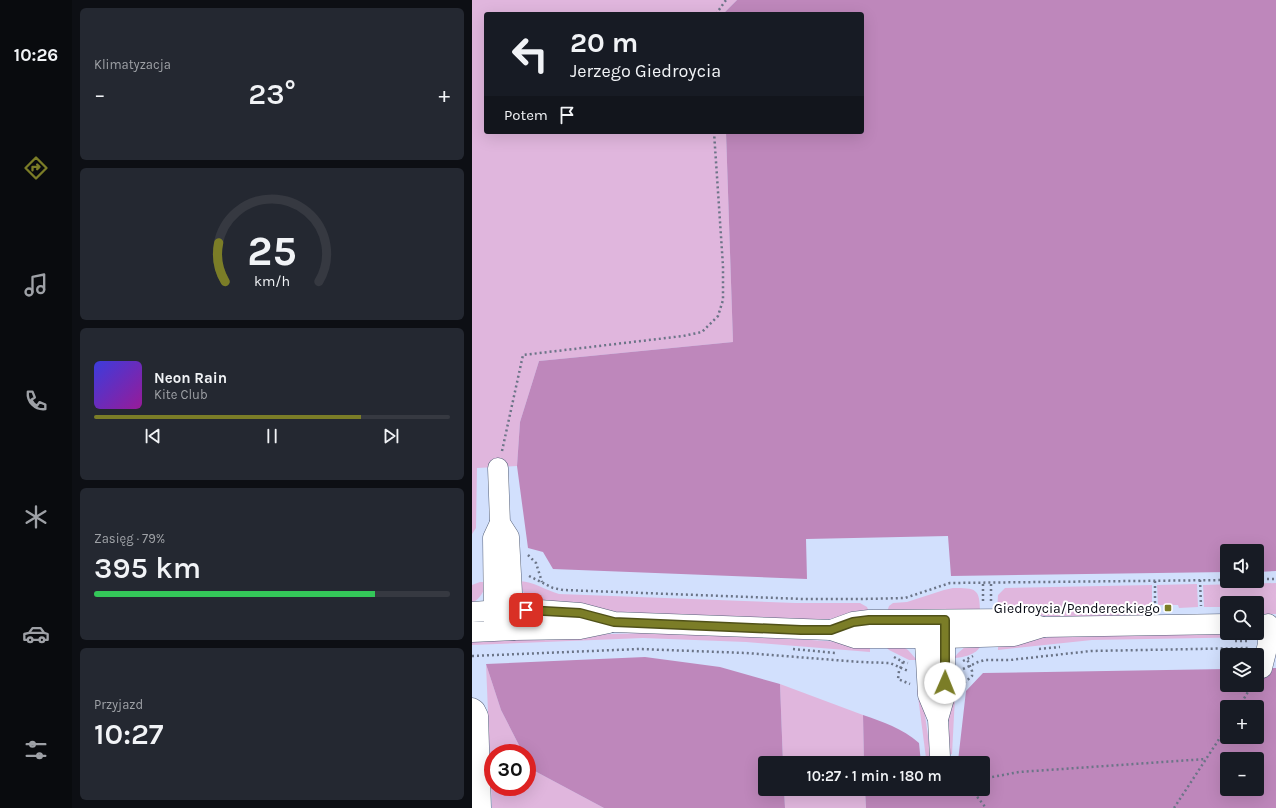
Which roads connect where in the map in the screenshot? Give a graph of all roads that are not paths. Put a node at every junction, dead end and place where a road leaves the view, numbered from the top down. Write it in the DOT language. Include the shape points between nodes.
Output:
graph roads {
  1 [pos="498,468"];
  2 [pos="504,610"];
  3 [pos="472,612"];
  4 [pos="614,622"];
  5 [pos="1220,624"];
  6 [pos="1267,624"];
  7 [pos="924,629"];
  8 [pos="945,629"];
  9 [pos="504,630"];
  10 [pos="472,632"];
  11 [pos="1264,660"];
  12 [pos="475,712"];
  13 [pos="938,720"];
  14 [pos="940,756"];
  15 [pos="481,808"];
  1 -- 2 [label="street" via="500,523 509,537"];
  2 -- 3 [label="street"];
  2 -- 4 [label="street" via="580,613"];
  2 -- 9 [label="street"];
  4 -- 7 [label="street" via="831,630 853,622 869,620"];
  4 -- 9 [label="street" via="580,629"];
  5 -- 8 [label="street" via="1043,627 1015,619"];
  6 -- 11 [label="street"];
  7 -- 8 [label="street"];
  7 -- 13 [label="street" via="928,695"];
  8 -- 13 [label="street" via="945,695"];
  9 -- 10 [label="street"];
  12 -- 15 [label="street"];
  13 -- 14 [label="street"];
}
